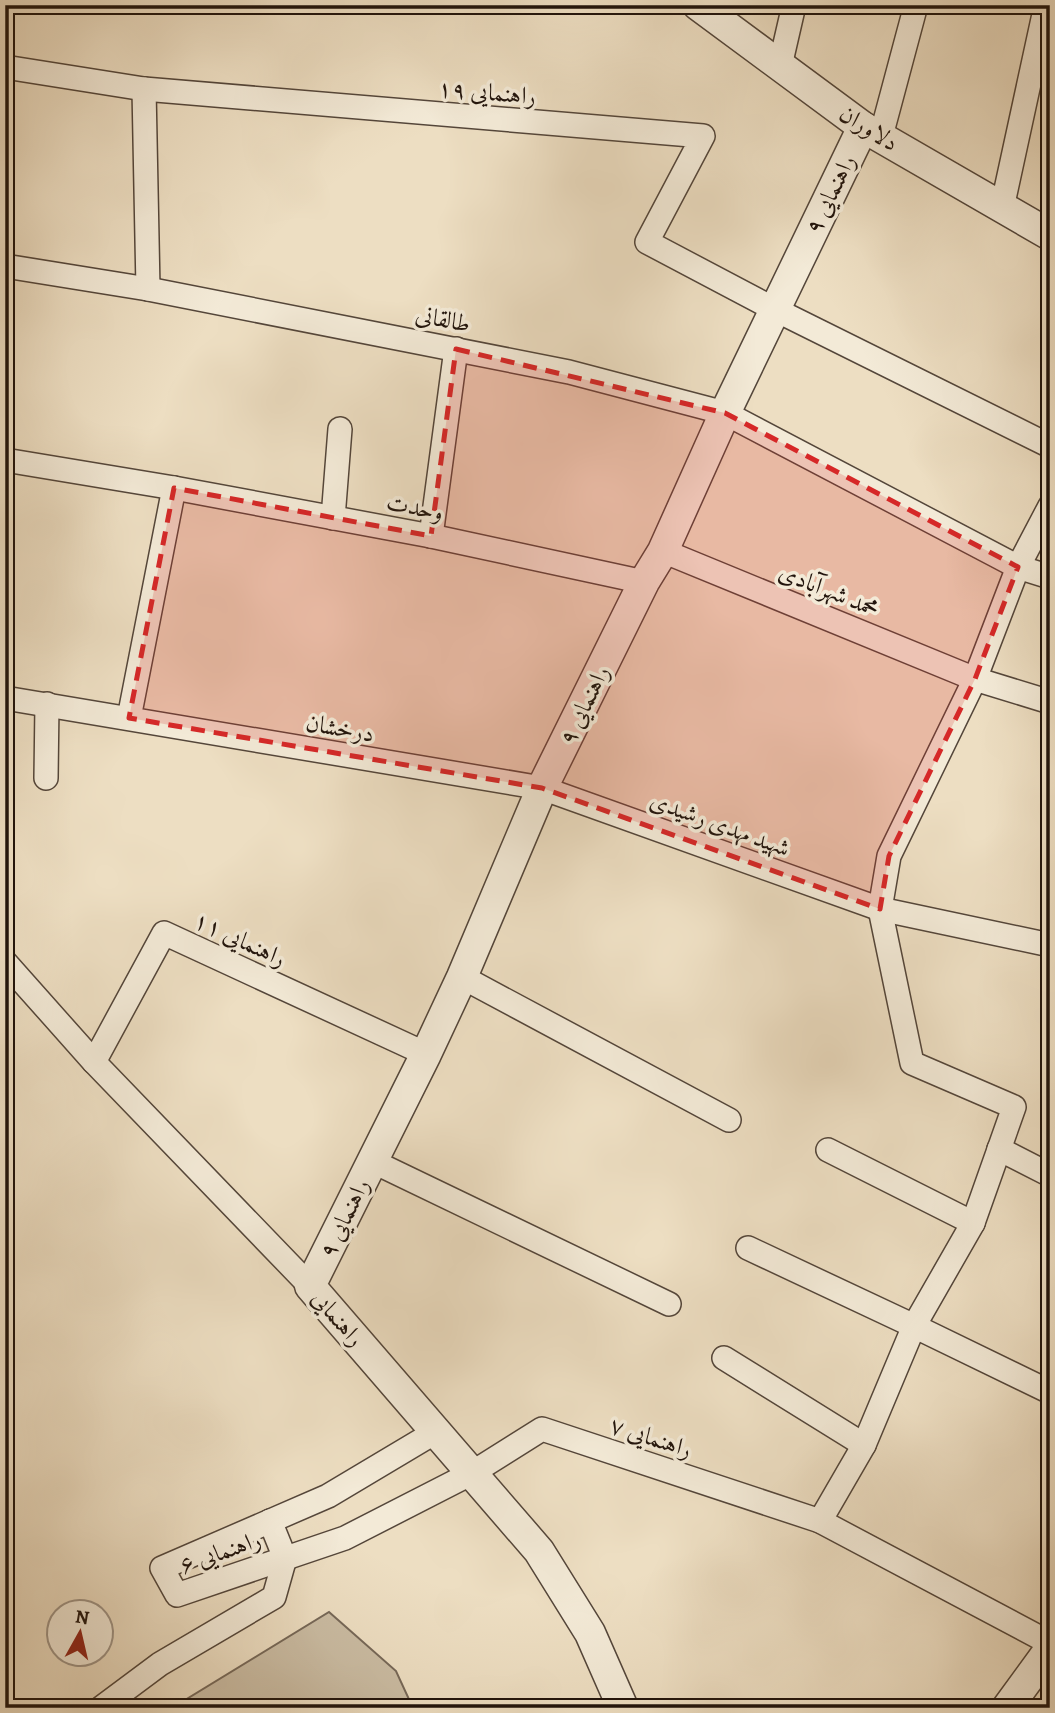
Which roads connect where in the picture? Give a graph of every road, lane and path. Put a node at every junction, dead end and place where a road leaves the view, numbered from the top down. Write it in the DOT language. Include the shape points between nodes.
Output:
graph roads {
  1 [pos="698,5"];
  2 [pos="794,5"];
  3 [pos="916,5"];
  4 [pos="1046,5"];
  5 [pos="780,66"];
  6 [pos="5,67"];
  7 [pos="144,89"];
  8 [pos="872,131"];
  9 [pos="1002,208"];
  10 [pos="1050,235"];
  11 [pos="5,266"];
  12 [pos="148,289"];
  13 [pos="774,309"];
  14 [pos="456,349"];
  15 [pos="725,413"];
  16 [pos="340,429"];
  17 [pos="1050,446"];
  18 [pos="5,460"];
  19 [pos="174,488"];
  20 [pos="1050,506"];
  21 [pos="333,518"];
  22 [pos="431,536"];
  23 [pos="663,551"];
  24 [pos="1018,567"];
  25 [pos="1050,577"];
  26 [pos="644,582"];
  27 [pos="975,679"];
  28 [pos="5,698"];
  29 [pos="1050,702"];
  30 [pos="47,705"];
  31 [pos="129,719"];
  32 [pos="46,779"];
  33 [pos="542,788"];
  34 [pos="880,909"];
  35 [pos="1050,945"];
  36 [pos="9,975"];
  37 [pos="462,977"];
  38 [pos="426,1054"];
  39 [pos="94,1062"];
  40 [pos="729,1120"];
  41 [pos="999,1149"];
  42 [pos="828,1150"];
  43 [pos="372,1161"];
  44 [pos="1050,1175"];
  45 [pos="973,1223"];
  46 [pos="747,1248"];
  47 [pos="310,1286"];
  48 [pos="669,1304"];
  49 [pos="914,1325"];
  50 [pos="724,1358"];
  51 [pos="1050,1392"];
  52 [pos="437,1431"];
  53 [pos="864,1445"];
  54 [pos="472,1473"];
  55 [pos="270,1521"];
  56 [pos="820,1521"];
  57 [pos="285,1558"];
  58 [pos="1050,1643"];
  59 [pos="1050,1649"];
  60 [pos="101,1708"];
  61 [pos="623,1708"];
  62 [pos="1007,1708"];
  1 -- 5 [label="street, دلاوران"];
  2 -- 5 [label="street"];
  3 -- 8 [label="street"];
  4 -- 9 [label="street"];
  5 -- 8 [label="street, دلاوران"];
  6 -- 7 [label="street, راهنمایی ۱۹"];
  7 -- 12 [label="street"];
  7 -- 13 [label="street, راهنمایی ۱۹" via="703,136 647,242"];
  8 -- 9 [label="street, دلاوران"];
  8 -- 13 [label="street, راهنمایی ۹"];
  9 -- 10 [label="street, دلاوران"];
  11 -- 12 [label="street, طالقانی"];
  12 -- 14 [label="street, طالقانی"];
  13 -- 15 [label="street, راهنمایی ۹"];
  13 -- 17 [label="street"];
  14 -- 15 [label="street, طالقانی" via="569,372"];
  14 -- 22 [label="street"];
  15 -- 23 [label="street, راهنمایی ۹"];
  15 -- 24 [label="street, طالقانی"];
  16 -- 21 [label="street"];
  18 -- 19 [label="street, وحدت"];
  19 -- 21 [label="street, وحدت"];
  19 -- 31 [label="street"];
  20 -- 24 [label="street"];
  21 -- 22 [label="street, وحدت"];
  22 -- 26 [label="street, وحدت"];
  23 -- 26 [label="street, راهنمایی ۹"];
  23 -- 27 [label="street, محمد شهرآبادی"];
  24 -- 25 [label="street, طالقانی"];
  24 -- 27 [label="street"];
  26 -- 33 [label="street, راهنمایی ۹"];
  27 -- 29 [label="street, محمد شهرآبادی"];
  27 -- 34 [label="street" via="889,856"];
  28 -- 30 [label="street, درخشان"];
  30 -- 31 [label="street, درخشان"];
  30 -- 32 [label="street"];
  31 -- 33 [label="street, درخشان"];
  33 -- 34 [label="street, شهید مهدی رشیدی"];
  33 -- 37 [label="street, راهنمایی ۹"];
  34 -- 35 [label="street, شهید مهدی رشیدی"];
  34 -- 41 [label="street" via="912,1063 1014,1107"];
  36 -- 39 [label="street, راهنمایی"];
  37 -- 38 [label="street, راهنمایی ۹"];
  37 -- 40 [label="street"];
  38 -- 39 [label="street, راهنمایی ۱۱" via="164,933"];
  38 -- 43 [label="street, راهنمایی ۹"];
  39 -- 47 [label="street, راهنمایی"];
  41 -- 44 [label="street"];
  41 -- 45 [label="street"];
  42 -- 45 [label="street"];
  43 -- 47 [label="street, راهنمایی ۹"];
  43 -- 48 [label="street"];
  45 -- 49 [label="street"];
  46 -- 49 [label="street"];
  47 -- 52 [label="street, راهنمایی"];
  49 -- 51 [label="street"];
  49 -- 53 [label="street"];
  50 -- 53 [label="street"];
  52 -- 54 [label="street, راهنمایی"];
  52 -- 55 [label="street, راهنمایی ۶" via="328,1496"];
  53 -- 56 [label="street"];
  54 -- 56 [label="street, راهنمایی ۷" via="542,1429"];
  54 -- 57 [label="street, راهنمایی ۶" via="345,1538"];
  54 -- 61 [label="street, راهنمایی" via="539,1551 590,1633"];
  55 -- 57 [label="street"];
  55 -- 57 [label="street, راهنمایی ۶" via="162,1568 177,1595"];
  56 -- 58 [label="street"];
  57 -- 60 [label="street" via="274,1597 160,1664"];
  59 -- 62 [label="street"];
}
